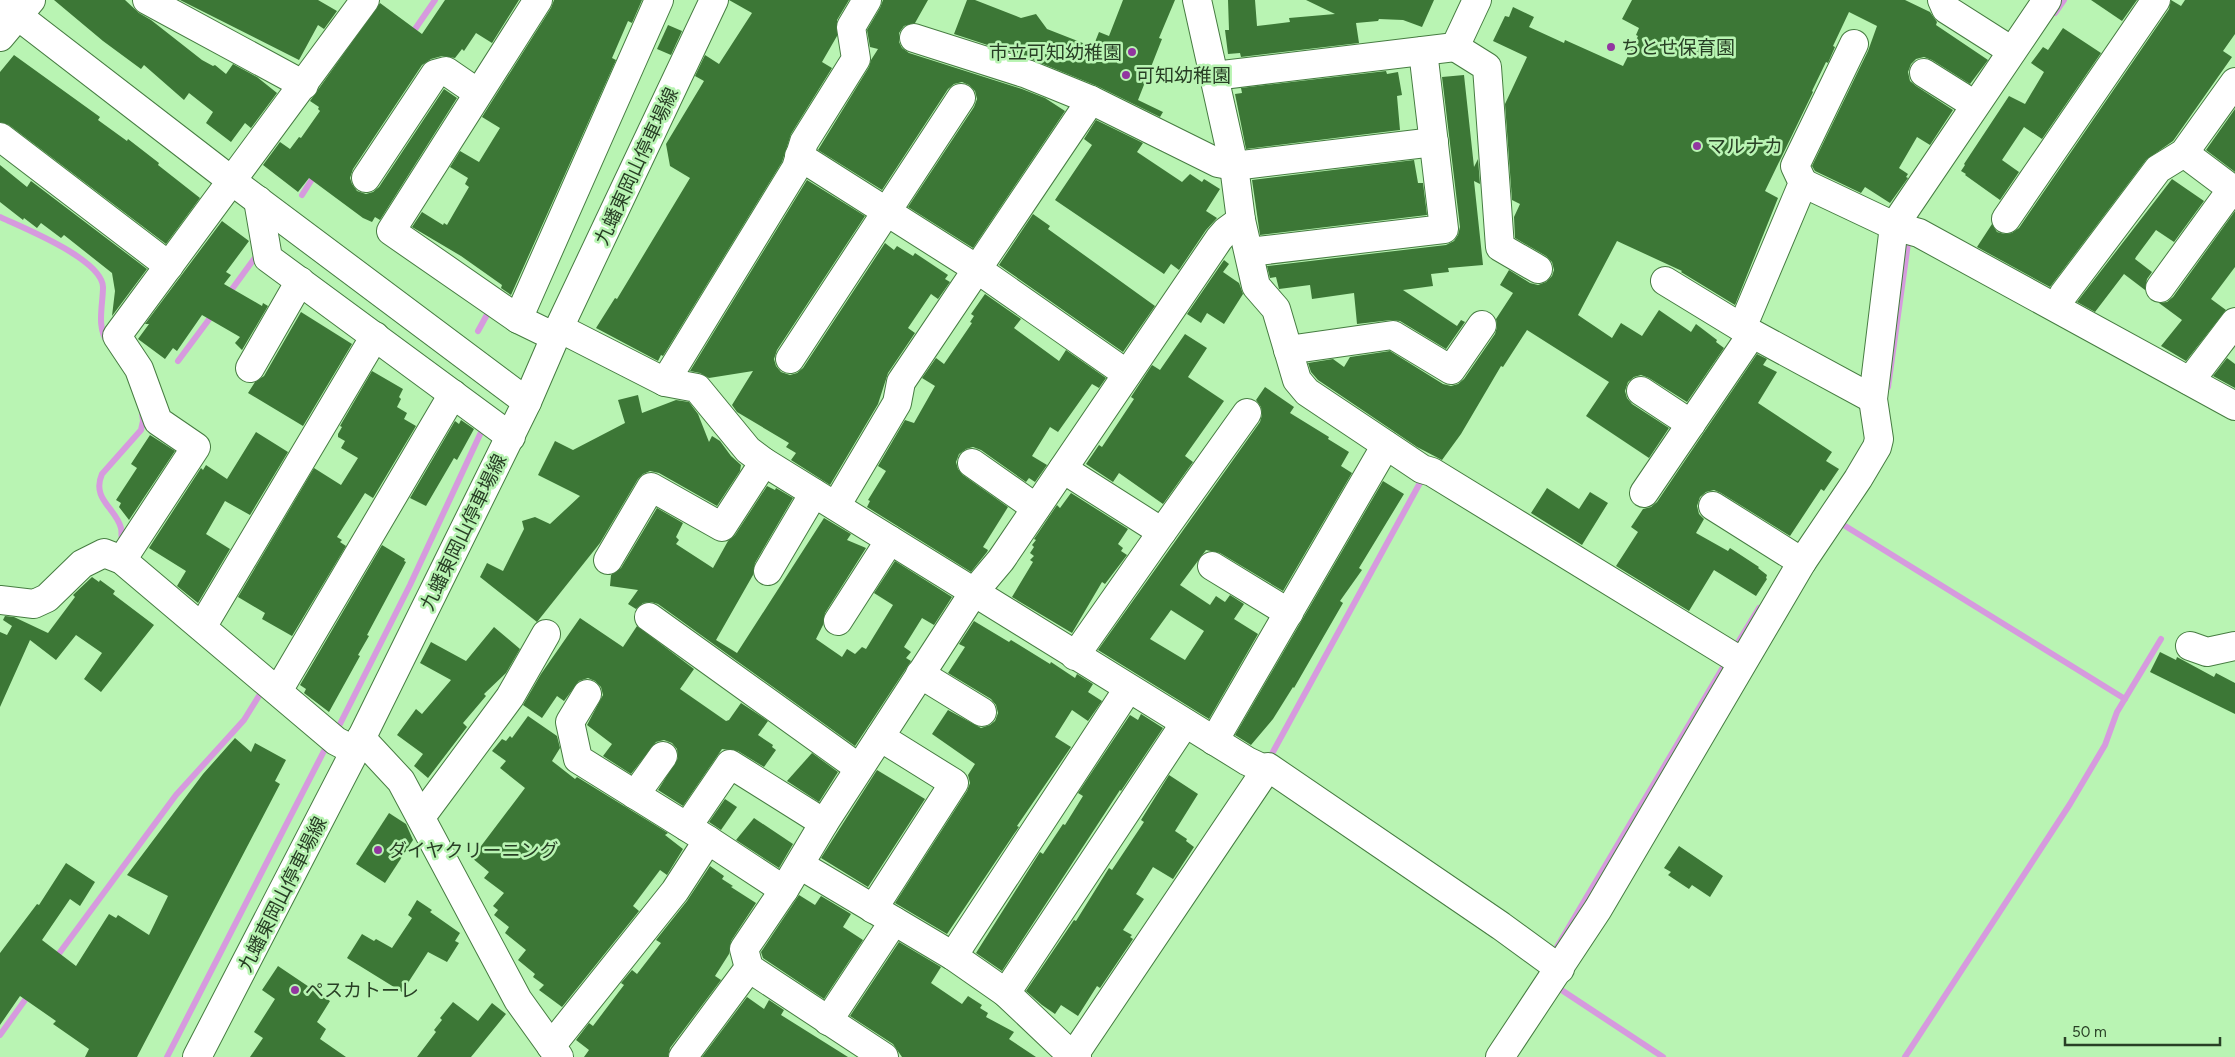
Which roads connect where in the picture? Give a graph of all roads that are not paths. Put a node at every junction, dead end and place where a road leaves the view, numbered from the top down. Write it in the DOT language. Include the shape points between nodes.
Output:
graph roads {
  1 [pos="147,0"];
  2 [pos="365,0"];
  3 [pos="538,0"];
  4 [pos="659,0"];
  5 [pos="714,0"];
  6 [pos="867,0"];
  7 [pos="1197,0"];
  8 [pos="1477,0"];
  9 [pos="1942,0"];
  10 [pos="2047,0"];
  11 [pos="2156,0"];
  12 [pos="16,6"];
  13 [pos="0,37"];
  14 [pos="914,38"];
  15 [pos="1854,44"];
  16 [pos="1455,47"];
  17 [pos="1423,51"];
  18 [pos="2012,51"];
  19 [pos="1924,73"];
  20 [pos="1214,76"];
  21 [pos="2235,82"];
  22 [pos="304,85"];
  23 [pos="478,93"];
  24 [pos="961,98"];
  25 [pos="1091,100"];
  26 [pos="1975,105"];
  27 [pos="0,137"];
  28 [pos="1434,142"];
  29 [pos="2184,153"];
  30 [pos="799,156"];
  31 [pos="1234,166"];
  32 [pos="366,178"];
  33 [pos="232,182"];
  34 [pos="1803,183"];
  35 [pos="258,200"];
  36 [pos="886,212"];
  37 [pos="2006,218"];
  38 [pos="1242,220"];
  39 [pos="1906,229"];
  40 [pos="1249,252"];
  41 [pos="168,266"];
  42 [pos="977,269"];
  43 [pos="1538,269"];
  44 [pos="300,281"];
  45 [pos="1665,281"];
  46 [pos="2160,288"];
  47 [pos="2063,295"];
  48 [pos="518,319"];
  49 [pos="2235,322"];
  50 [pos="1482,325"];
  51 [pos="1747,331"];
  52 [pos="557,332"];
  53 [pos="375,336"];
  54 [pos="1288,350"];
  55 [pos="790,360"];
  56 [pos="250,368"];
  57 [pos="1128,374"];
  58 [pos="2190,381"];
  59 [pos="665,382"];
  60 [pos="1640,391"];
  61 [pos="453,394"];
  62 [pos="1873,399"];
  63 [pos="527,402"];
  64 [pos="2235,406"];
  65 [pos="1247,413"];
  66 [pos="1691,424"];
  67 [pos="510,436"];
  68 [pos="1382,452"];
  69 [pos="764,462"];
  70 [pos="972,463"];
  71 [pos="1063,469"];
  72 [pos="1644,493"];
  73 [pos="825,499"];
  74 [pos="1713,506"];
  75 [pos="1036,508"];
  76 [pos="1162,532"];
  77 [pos="890,540"];
  78 [pos="1795,557"];
  79 [pos="122,560"];
  80 [pos="608,560"];
  81 [pos="1212,566"];
  82 [pos="768,571"];
  83 [pos="974,592"];
  84 [pos="0,600"];
  85 [pos="1289,613"];
  86 [pos="649,617"];
  87 [pos="838,621"];
  88 [pos="202,626"];
  89 [pos="546,634"];
  90 [pos="2190,646"];
  91 [pos="2235,646"];
  92 [pos="1075,656"];
  93 [pos="1734,658"];
  94 [pos="920,674"];
  95 [pos="1128,689"];
  96 [pos="278,691"];
  97 [pos="587,694"];
  98 [pos="982,712"];
  99 [pos="1185,723"];
  100 [pos="880,737"];
  101 [pos="1214,741"];
  102 [pos="358,745"];
  103 [pos="663,756"];
  104 [pos="859,768"];
  105 [pos="1264,768"];
  106 [pos="635,794"];
  107 [pos="421,817"];
  108 [pos="824,822"];
  109 [pos="698,833"];
  110 [pos="800,865"];
  111 [pos="784,890"];
  112 [pos="884,915"];
  113 [pos="953,956"];
  114 [pos="1552,964"];
  115 [pos="748,968"];
  116 [pos="1006,993"];
  117 [pos="828,1021"];
  118 [pos="555,1052"];
  119 [pos="1070,1055"];
  120 [pos="197,1057"];
  121 [pos="683,1057"];
  122 [pos="884,1057"];
  123 [pos="1500,1057"];
  1 -- 22 [label="street"];
  2 -- 22 [label="street"];
  3 -- 23 [label="street"];
  4 -- 48 [label="street"];
  5 -- 52 [label="street, 九蟠東岡山停車場線"];
  6 -- 30 [label="street" via="851,28 856,59 804,142"];
  7 -- 20 [label="street"];
  8 -- 16 [label="street"];
  9 -- 18 [label="street" via="1946,8"];
  10 -- 18 [label="street"];
  11 -- 37 [label="street"];
  12 -- 13 [label="street"];
  12 -- 33 [label="street"];
  14 -- 25 [label="street" via="1028,74"];
  15 -- 34 [label="street" via="1795,166"];
  16 -- 17 [label="street"];
  16 -- 43 [label="street" via="1487,68 1500,247"];
  17 -- 20 [label="street"];
  17 -- 28 [label="street"];
  18 -- 26 [label="street"];
  19 -- 26 [label="street"];
  20 -- 31 [label="street"];
  21 -- 29 [label="street"];
  22 -- 33 [label="street"];
  23 -- 32 [label="street" via="446,72 435,74"];
  23 -- 48 [label="street" via="391,231"];
  24 -- 36 [label="street"];
  25 -- 31 [label="street" via="1218,163"];
  25 -- 42 [label="street"];
  26 -- 39 [label="street"];
  27 -- 41 [label="street"];
  28 -- 31 [label="street"];
  28 -- 40 [label="street" via="1444,229"];
  29 -- 46 [label="street" via="2232,189"];
  29 -- 47 [label="street" via="2158,169"];
  30 -- 36 [label="street"];
  30 -- 59 [label="street" via="796,168"];
  31 -- 38 [label="street"];
  33 -- 35 [label="street"];
  33 -- 41 [label="street"];
  34 -- 39 [label="street"];
  34 -- 51 [label="street"];
  35 -- 44 [label="street" via="268,258"];
  35 -- 63 [label="street"];
  36 -- 42 [label="street"];
  36 -- 55 [label="street"];
  38 -- 40 [label="street"];
  38 -- 57 [label="street" via="1219,239"];
  39 -- 58 [label="street"];
  39 -- 62 [label="street"];
  40 -- 54 [label="street" via="1256,286 1276,309"];
  41 -- 79 [label="street" via="117,336 139,370 158,421 196,447"];
  42 -- 57 [label="street"];
  42 -- 73 [label="street" via="901,382 897,403"];
  44 -- 53 [label="street"];
  44 -- 56 [label="street"];
  45 -- 51 [label="street"];
  48 -- 52 [label="street"];
  49 -- 58 [label="street"];
  50 -- 54 [label="street" via="1451,370 1393,336"];
  51 -- 62 [label="street"];
  51 -- 66 [label="street"];
  52 -- 59 [label="street"];
  52 -- 63 [label="street, 九蟠東岡山停車場線"];
  53 -- 61 [label="street"];
  53 -- 88 [label="street"];
  54 -- 68 [label="street" via="1297,380 1307,392"];
  57 -- 71 [label="street"];
  58 -- 64 [label="street"];
  59 -- 69 [label="street" via="697,388 748,450"];
  60 -- 66 [label="street"];
  61 -- 67 [label="street"];
  61 -- 96 [label="street"];
  62 -- 78 [label="street" via="1879,439 1877,447 1858,479"];
  63 -- 67 [label="street, 九蟠東岡山停車場線"];
  65 -- 76 [label="street"];
  66 -- 72 [label="street"];
  67 -- 102 [label="street, 九蟠東岡山停車場線"];
  68 -- 85 [label="street"];
  68 -- 93 [label="street"];
  69 -- 73 [label="street"];
  69 -- 80 [label="street" via="722,527 651,487"];
  70 -- 75 [label="street"];
  71 -- 75 [label="street"];
  71 -- 76 [label="street"];
  73 -- 77 [label="street"];
  73 -- 82 [label="street"];
  74 -- 78 [label="street"];
  75 -- 83 [label="street" via="1001,560"];
  76 -- 92 [label="street"];
  77 -- 83 [label="street"];
  77 -- 87 [label="street"];
  78 -- 93 [label="street"];
  79 -- 84 [label="street" via="104,553 82,564 47,598 34,604"];
  79 -- 88 [label="street"];
  81 -- 85 [label="street"];
  83 -- 92 [label="street"];
  83 -- 94 [label="street"];
  85 -- 101 [label="street"];
  86 -- 104 [label="street"];
  88 -- 96 [label="street"];
  89 -- 107 [label="street" via="510,698"];
  90 -- 91 [label="street" via="2207,652"];
  92 -- 95 [label="street"];
  93 -- 114 [label="street" via="1598,909"];
  94 -- 98 [label="street"];
  94 -- 100 [label="street"];
  95 -- 99 [label="street"];
  95 -- 113 [label="street"];
  96 -- 102 [label="street" via="336,741"];
  97 -- 106 [label="street" via="570,722 578,759"];
  99 -- 101 [label="street"];
  99 -- 116 [label="street"];
  100 -- 104 [label="street"];
  100 -- 112 [label="street" via="954,783"];
  101 -- 105 [label="street"];
  102 -- 107 [label="street" via="401,781"];
  102 -- 120 [label="street, 九蟠東岡山停車場線"];
  103 -- 106 [label="street"];
  104 -- 108 [label="street"];
  105 -- 114 [label="street" via="1268,767"];
  105 -- 119 [label="street"];
  106 -- 109 [label="street"];
  107 -- 118 [label="street" via="518,1000"];
  108 -- 109 [label="street" via="730,764"];
  108 -- 110 [label="street"];
  109 -- 111 [label="street"];
  109 -- 118 [label="street" via="675,891"];
  110 -- 111 [label="street"];
  110 -- 112 [label="street"];
  111 -- 115 [label="street" via="744,949"];
  112 -- 113 [label="street"];
  112 -- 117 [label="street"];
  113 -- 116 [label="street"];
  114 -- 123 [label="street"];
  115 -- 117 [label="street"];
  115 -- 121 [label="street"];
  116 -- 119 [label="street"];
  117 -- 122 [label="street"];
}
